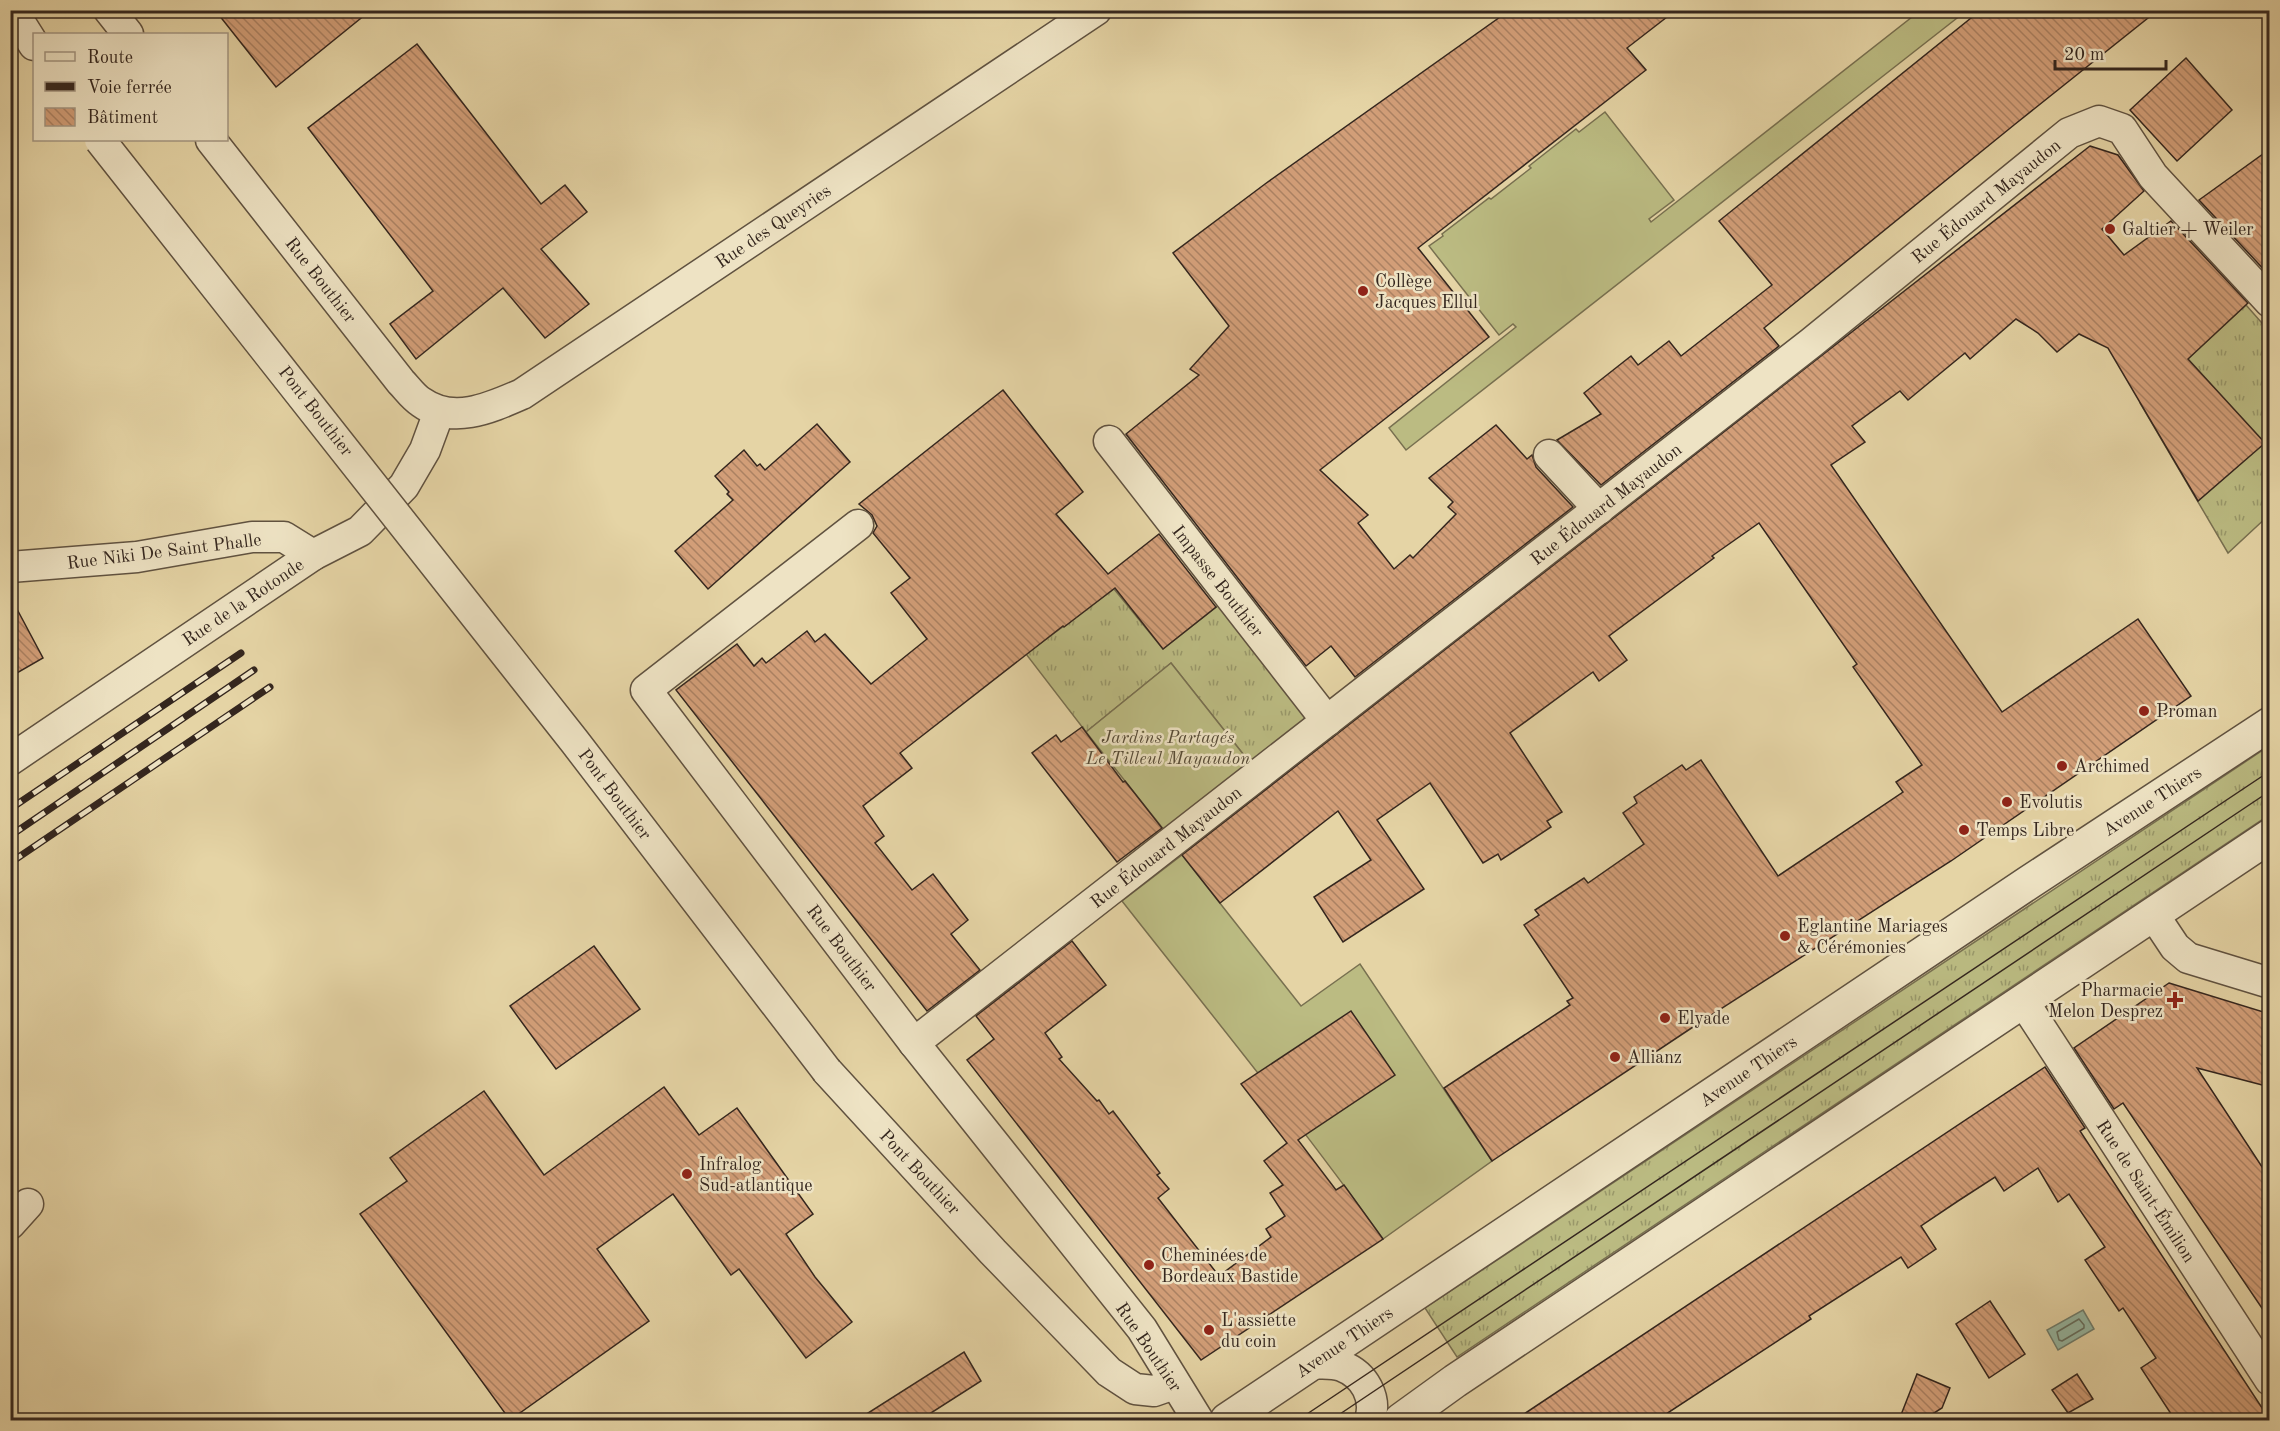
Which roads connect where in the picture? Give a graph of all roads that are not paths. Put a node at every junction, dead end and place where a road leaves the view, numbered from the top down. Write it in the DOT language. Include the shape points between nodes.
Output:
graph roads {
  1 [pos="12,10"];
  2 [pos="109,10"];
  3 [pos="1096,10"];
  4 [pos="127,33"];
  5 [pos="33,43"];
  6 [pos="101,141"];
  7 [pos="212,141"];
  8 [pos="2270,302"];
  9 [pos="439,412"];
  10 [pos="1109,441"];
  11 [pos="1549,455"];
  12 [pos="1599,509"];
  13 [pos="858,525"];
  14 [pos="313,555"];
  15 [pos="10,567"];
  16 [pos="1328,721"];
  17 [pos="2270,724"];
  18 [pos="10,760"];
  19 [pos="2270,836"];
  20 [pos="2152,914"];
  21 [pos="2270,983"];
  22 [pos="2023,1001"];
  23 [pos="914,1043"];
  24 [pos="1313,1363"];
  25 [pos="2270,1380"];
  26 [pos="1174,1384"];
  27 [pos="1198,1420"];
  28 [pos="1227,1420"];
  29 [pos="1370,1420"];
  30 [pos="1401,1420"];
  1 -- 5 [label="street"];
  2 -- 4 [label="street"];
  3 -- 9 [label="street, Rue des Queyries" via="522,394 464,414"];
  6 -- 26 [label="street, Pont Bouthier, bridge" via="575,741 827,1071 1109,1372 1135,1389 1154,1391"];
  7 -- 9 [label="street, Rue Bouthier" via="401,382 420,401"];
  8 -- 12 [label="street, Rue Édouard Mayaudon" via="2153,176 2122,129 2098,121 2069,133"];
  9 -- 14 [label="street, Rue de la Rotonde" via="404,486 360,531"];
  10 -- 16 [label="street, Impasse Bouthier"];
  11 -- 12 [label="street"];
  12 -- 16 [label="street, Rue Édouard Mayaudon"];
  13 -- 23 [label="street, Rue Bouthier" via="646,690"];
  14 -- 15 [label="street, Rue Niki De Saint Phalle" via="284,537 252,537 136,556"];
  14 -- 18 [label="street, Rue de la Rotonde"];
  16 -- 23 [label="street, Rue Édouard Mayaudon"];
  17 -- 24 [label="street, Avenue Thiers"];
  19 -- 20 [label="street"];
  20 -- 21 [label="street" via="2175,947 2188,958"];
  20 -- 22 [label="street"];
  22 -- 25 [label="street, Rue de Saint-Émilion"];
  22 -- 30 [label="street"];
  23 -- 26 [label="street, Rue Bouthier" via="1142,1329"];
  24 -- 28 [label="street, Avenue Thiers"];
  24 -- 29 [label="street" via="1342,1366 1361,1379 1371,1394"];
  26 -- 27 [label="street, Rue Bouthier"];
}
